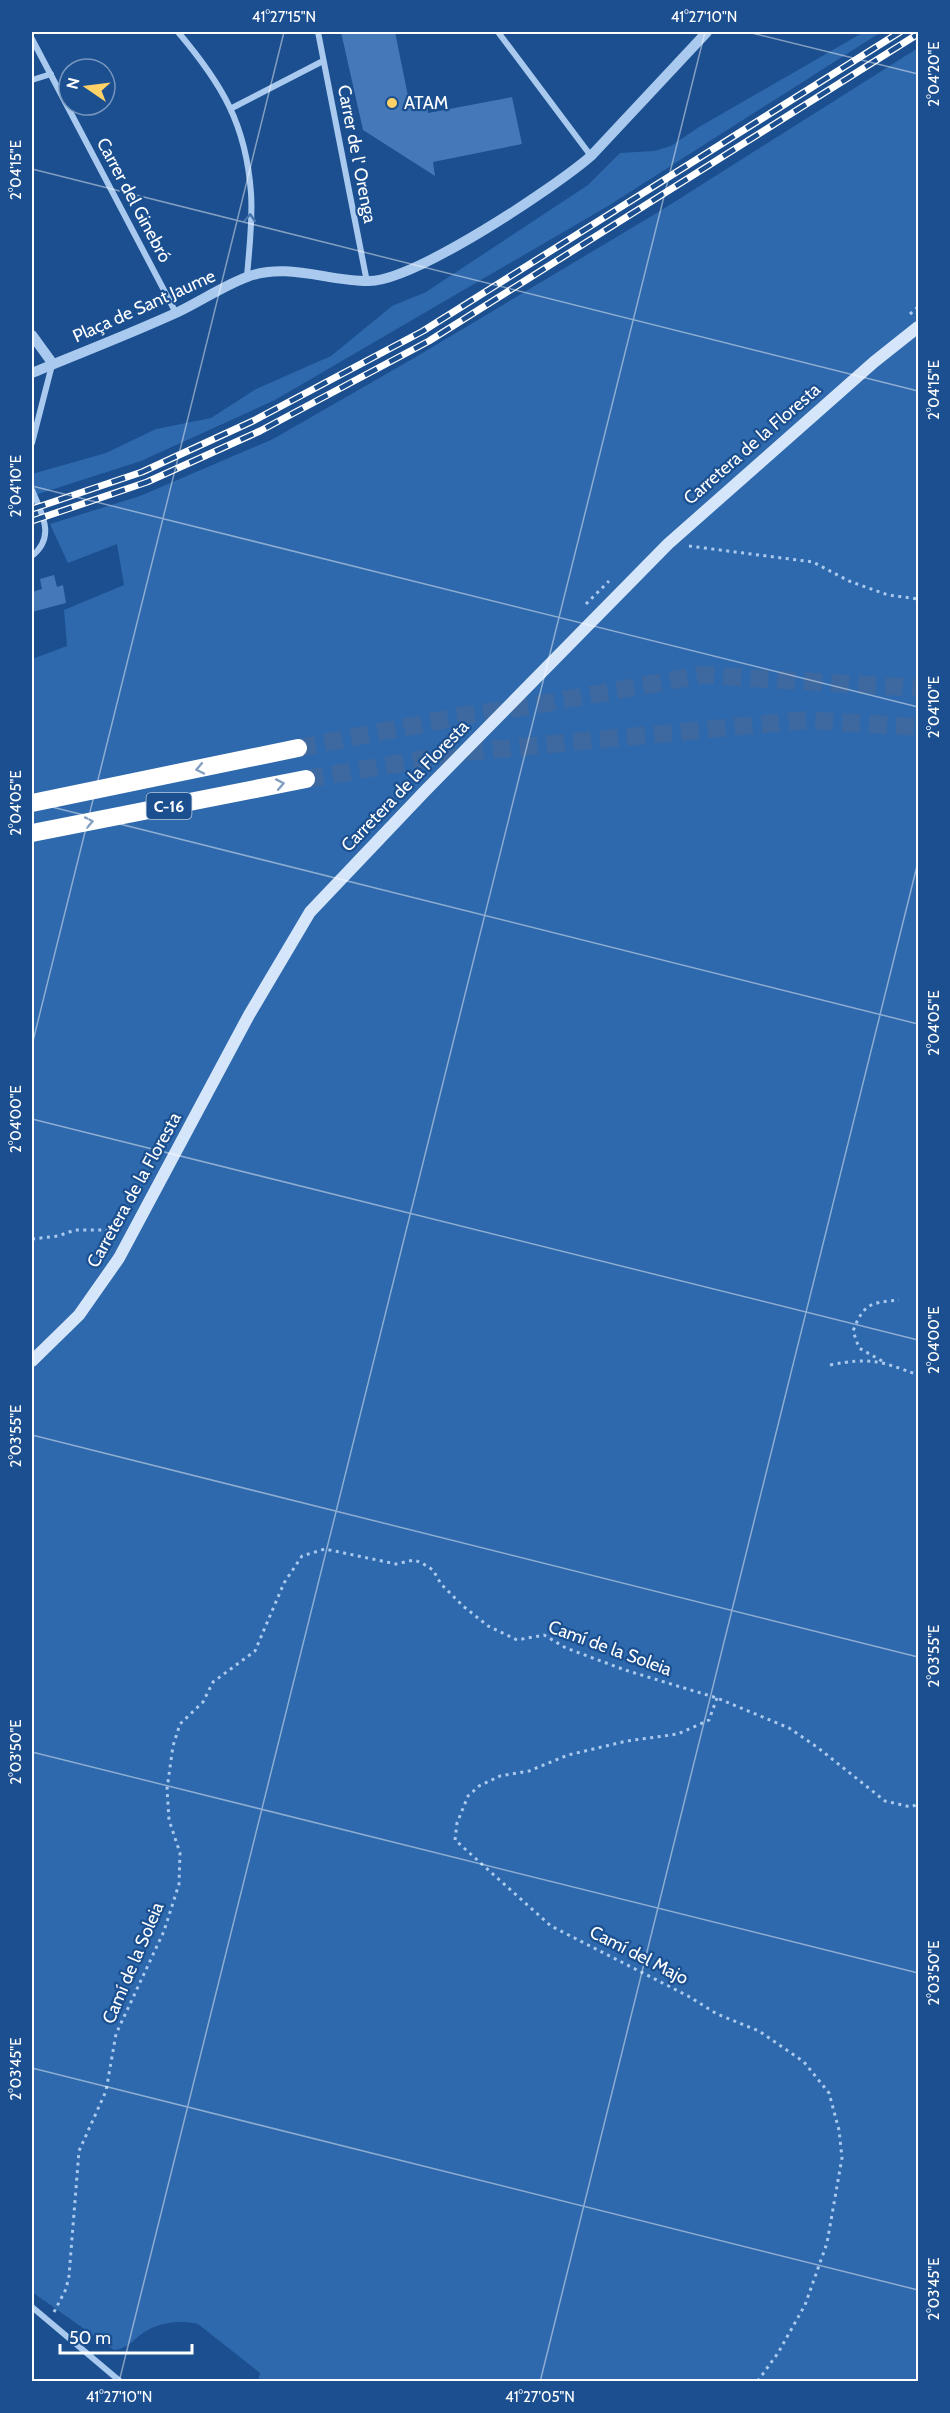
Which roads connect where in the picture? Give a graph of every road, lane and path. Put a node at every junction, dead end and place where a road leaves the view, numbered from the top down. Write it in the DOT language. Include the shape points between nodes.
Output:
graph roads {
  1 [pos="178,32"];
  2 [pos="318,32"];
  3 [pos="498,32"];
  4 [pos="707,32"];
  5 [pos="32,39"];
  6 [pos="323,61"];
  7 [pos="51,74"];
  8 [pos="32,80"];
  9 [pos="232,108"];
  10 [pos="591,156"];
  11 [pos="247,277"];
  12 [pos="367,282"];
  13 [pos="176,313"];
  14 [pos="918,327"];
  15 [pos="32,335"];
  16 [pos="53,364"];
  17 [pos="32,373"];
  18 [pos="32,443"];
  19 [pos="32,490"];
  20 [pos="668,544"];
  21 [pos="32,556"];
  22 [pos="918,599"];
  23 [pos="298,748"];
  24 [pos="306,779"];
  25 [pos="32,803"];
  26 [pos="32,832"];
  27 [pos="138,1224"];
  28 [pos="32,1239"];
  29 [pos="899,1300"];
  30 [pos="32,1361"];
  31 [pos="882,1361"];
  32 [pos="830,1365"];
  33 [pos="918,1375"];
  34 [pos="717,1698"];
  35 [pos="918,1804"];
  36 [pos="32,2307"];
  37 [pos="50,2320"];
  38 [pos="121,2382"];
  39 [pos="757,2382"];
  1 -- 9 [label="street" via="210,70"];
  2 -- 6 [label="street, Carrer de l' Orenga"];
  3 -- 10 [label="street"];
  4 -- 10 [label="street"];
  5 -- 7 [label="street, Carrer del Ginebró"];
  6 -- 9 [label="street"];
  6 -- 12 [label="street, Carrer de l' Orenga"];
  7 -- 8 [label="street"];
  7 -- 13 [label="street, Carrer del Ginebró"];
  11 -- 9 [label="street, one-way" via="251,194 242,139"];
  10 -- 12 [label="street" via="479,233 403,274"];
  11 -- 12 [label="street, Plaça de Sant Jaume" via="303,272"];
  11 -- 13 [label="street, Plaça de Sant Jaume"];
  13 -- 16 [label="street, Plaça de Sant Jaume"];
  14 -- 20 [label="main road, Carretera de la Floresta"];
  15 -- 16 [label="street"];
  16 -- 17 [label="street, Plaça de Sant Jaume"];
  16 -- 18 [label="street"];
  19 -- 21 [label="street" via="47,526 45,539"];
  20 -- 22 [label="path" via="813,562 888,596"];
  20 -- 27 [label="main road, Carretera de la Floresta" via="309,912 249,1015"];
  23 -- 25 [label="highway, C-16, one-way"];
  26 -- 24 [label="highway, C-16, one-way"];
  27 -- 28 [label="path" via="121,1230 75,1230"];
  27 -- 30 [label="main road, Carretera de la Floresta" via="79,1315"];
  29 -- 31 [label="path" via="876,1302 860,1312 853,1331 860,1348"];
  31 -- 32 [label="path" via="860,1359"];
  31 -- 33 [label="path"];
  34 -- 35 [label="path, Camí de la Soleia" via="789,1728 885,1801 911,1807"];
  34 -- 37 [label="path, Camí de la Soleia" via="636,1674 566,1648 544,1635 517,1640 479,1619 441,1584 433,1569 414,1560 396,1564 325,1549 302,1556 284,1583 255,1651 213,1682 204,1702 180,1724 166,1789 169,1820 180,1853 179,1884 164,1931 116,2034 106,2091 79,2151 69,2276"];
  34 -- 39 [label="path, Camí del Majo" via="709,1720 678,1734 568,1755 479,1786 468,1796 455,1840 551,1926 717,2014 759,2031 804,2062 829,2093 842,2158 827,2243 805,2305"];
  36 -- 37 [label="street"];
  37 -- 38 [label="street"];
}
